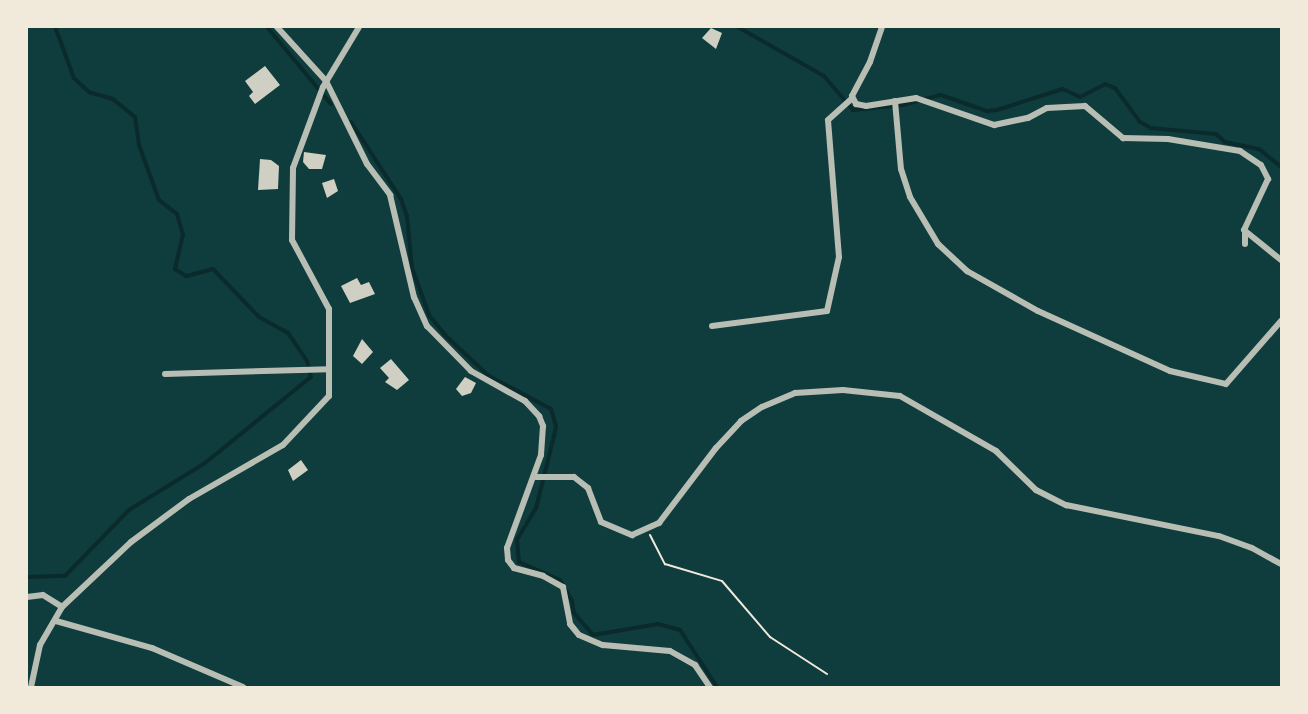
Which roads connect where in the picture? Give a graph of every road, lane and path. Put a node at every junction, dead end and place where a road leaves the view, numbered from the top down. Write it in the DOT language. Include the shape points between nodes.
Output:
graph roads {
  1 [pos="277,27"];
  2 [pos="359,27"];
  3 [pos="882,27"];
  4 [pos="324,84"];
  5 [pos="851,99"];
  6 [pos="895,101"];
  7 [pos="1245,233"];
  8 [pos="1245,244"];
  9 [pos="1281,260"];
  10 [pos="1281,321"];
  11 [pos="712,326"];
  12 [pos="329,369"];
  13 [pos="165,374"];
  14 [pos="536,477"];
  15 [pos="647,530"];
  16 [pos="1281,564"];
  17 [pos="27,597"];
  18 [pos="62,607"];
  19 [pos="56,621"];
  20 [pos="27,660"];
  21 [pos="35,664"];
  22 [pos="827,674"];
  23 [pos="31,687"];
  24 [pos="243,687"];
  25 [pos="710,687"];
  1 -- 4 [label="street"];
  2 -- 4 [label="street"];
  3 -- 5 [label="street"];
  4 -- 12 [label="street" via="293,168 292,240 329,309"];
  4 -- 14 [label="street" via="367,164 390,195 414,297 427,326 471,372 525,401 539,416 543,426"];
  5 -- 6 [label="street" via="861,107"];
  5 -- 11 [label="street" via="828,120 839,257 827,311"];
  6 -- 7 [label="street" via="916,98 993,125 1028,118 1047,108 1084,106 1123,138 1168,139 1240,151 1261,165 1268,179"];
  6 -- 10 [label="street" via="901,169 910,197 938,244 967,272 1038,311 1170,370 1226,384"];
  7 -- 8 [label="street"];
  7 -- 9 [label="street"];
  12 -- 13 [label="street"];
  12 -- 18 [label="street" via="329,396 283,445 189,499 131,542"];
  14 -- 15 [label="street" via="574,477 588,488 601,522 632,535"];
  14 -- 25 [label="street" via="507,548 508,560 514,568 543,576 562,587 570,624 579,635 603,645 670,651 694,665"];
  15 -- 16 [label="street" via="659,523 694,474 752,413 795,393 843,390 900,396 996,451 1035,490 1066,505 1220,536"];
  15 -- 22 [label="path" via="665,564 722,581 770,637"];
  17 -- 18 [label="street" via="43,594"];
  18 -- 19 [label="street"];
  19 -- 21 [label="street" via="40,645"];
  19 -- 24 [label="street" via="152,648"];
  20 -- 21 [label="street"];
  21 -- 23 [label="street"];
}
